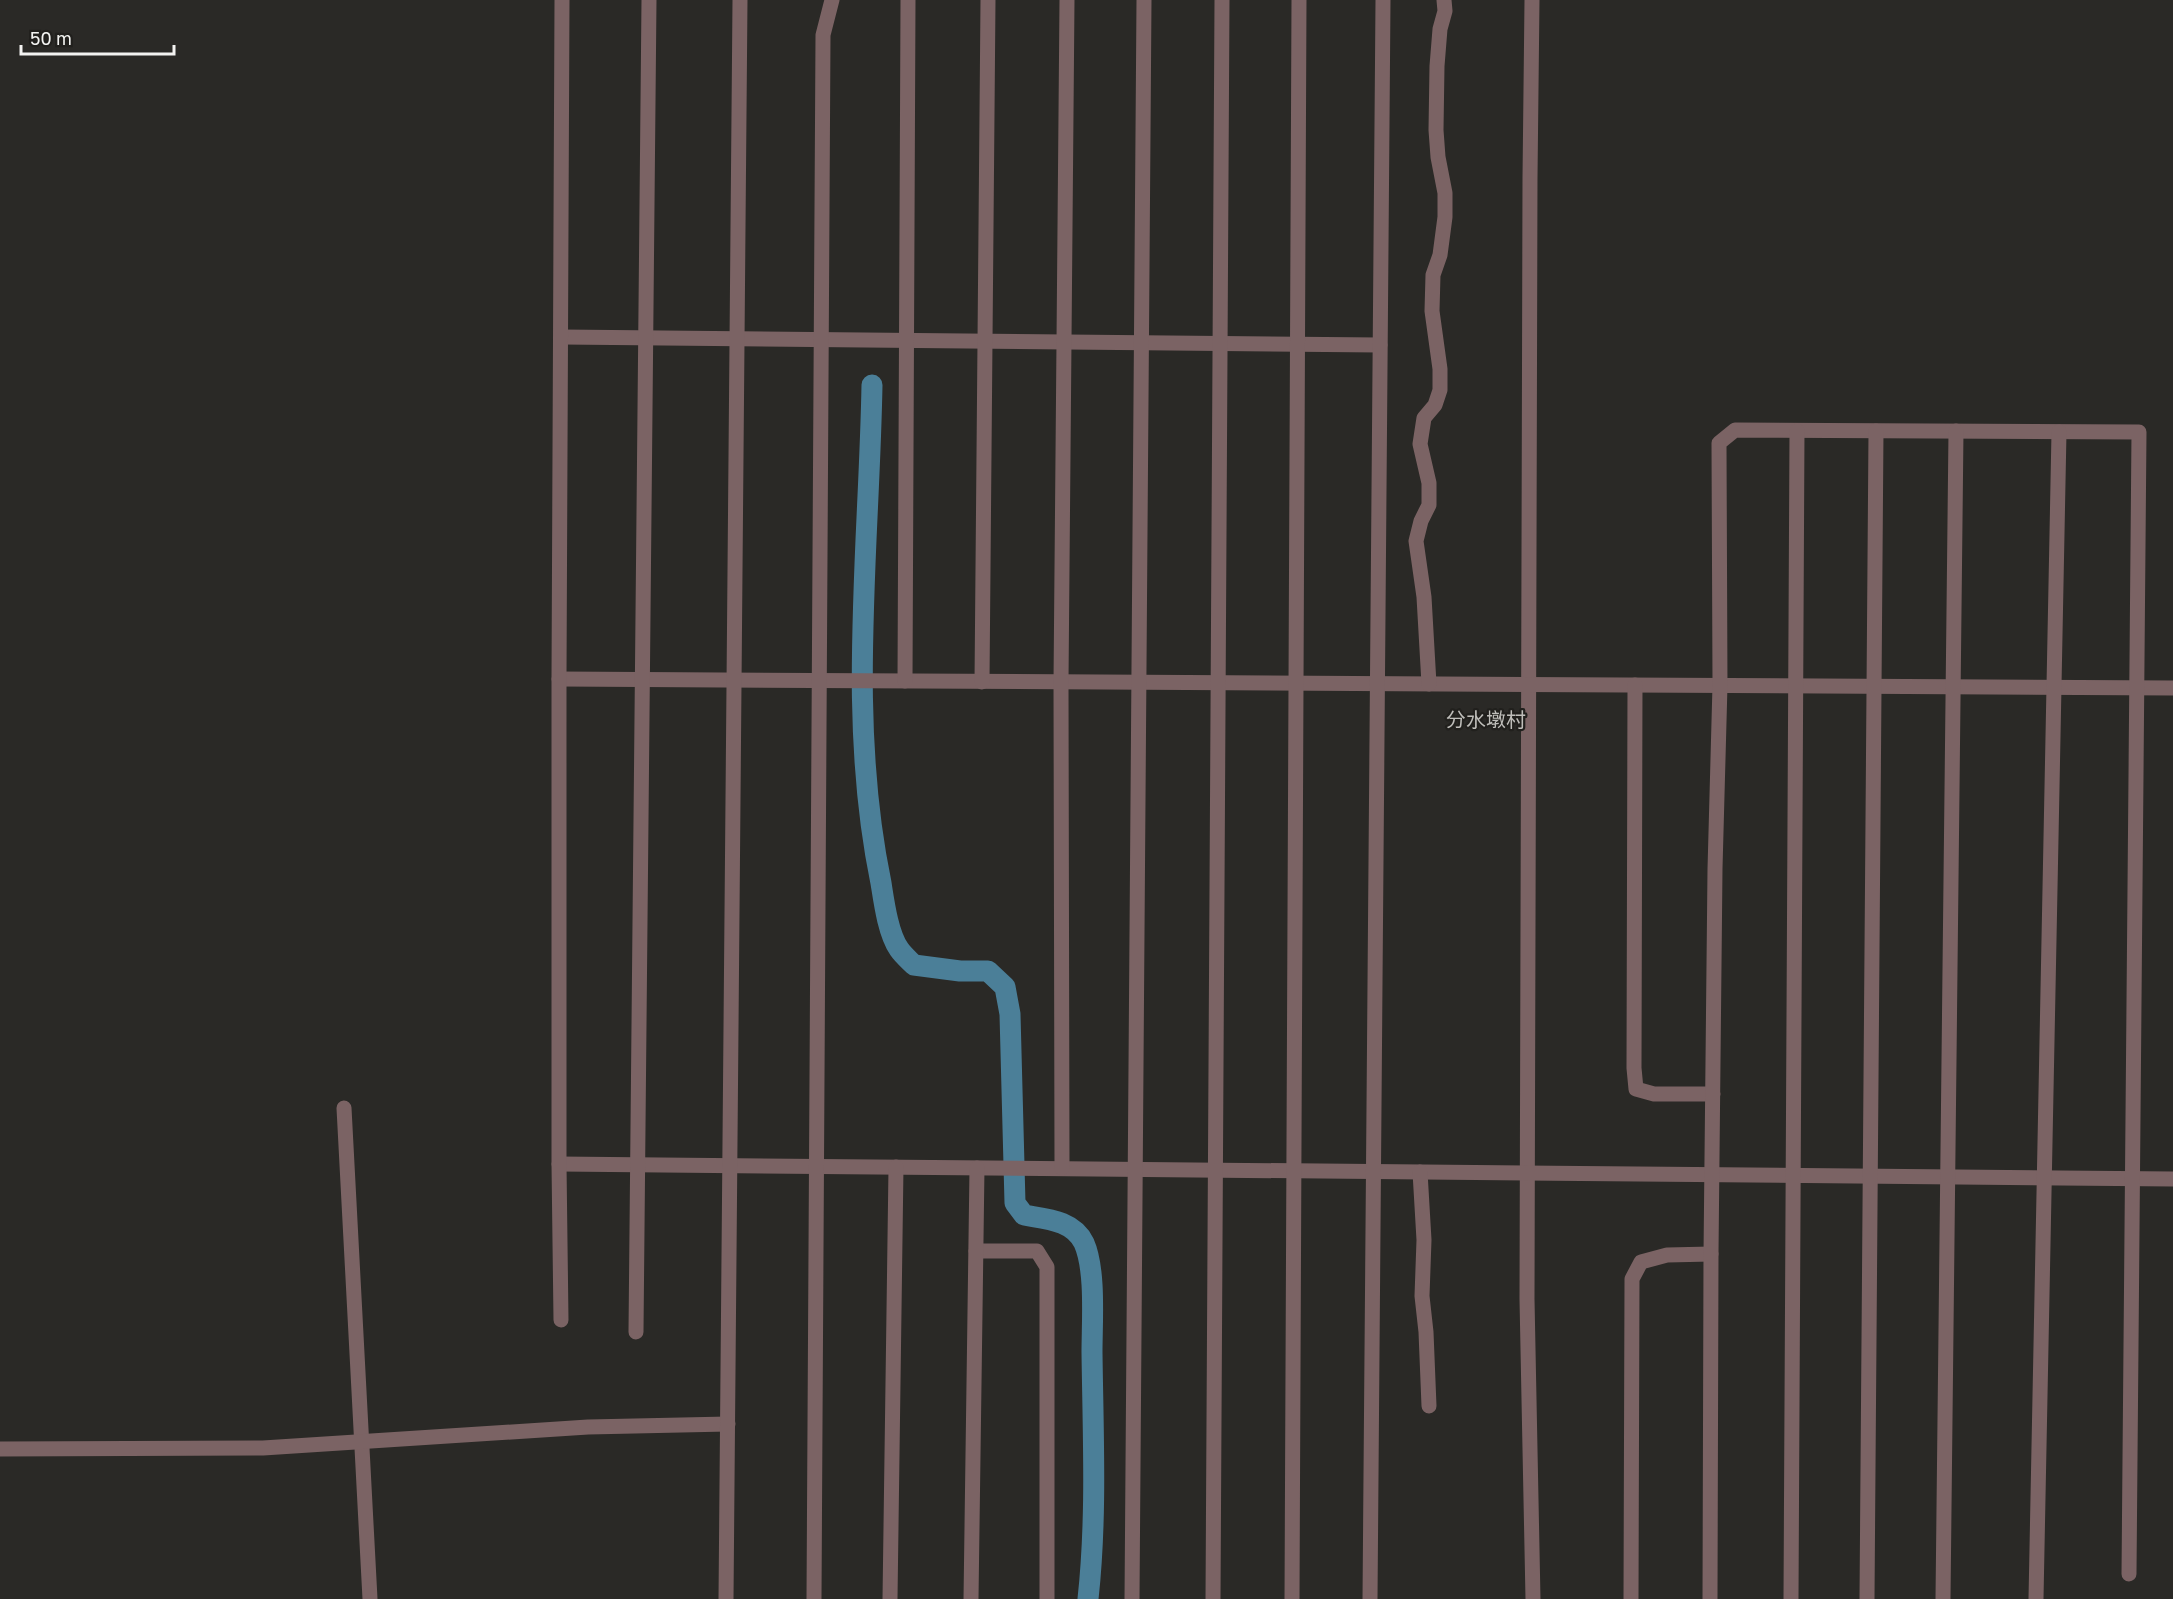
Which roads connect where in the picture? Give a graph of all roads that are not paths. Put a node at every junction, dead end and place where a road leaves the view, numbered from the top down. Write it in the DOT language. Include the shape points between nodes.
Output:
graph roads {
  1 [pos="562,0"];
  2 [pos="649,0"];
  3 [pos="740,0"];
  4 [pos="832,0"];
  5 [pos="908,0"];
  6 [pos="988,0"];
  7 [pos="1066,0"];
  8 [pos="1144,0"];
  9 [pos="1222,0"];
  10 [pos="1299,0"];
  11 [pos="1383,0"];
  12 [pos="1444,0"];
  13 [pos="1532,0"];
  14 [pos="562,337"];
  15 [pos="645,338"];
  16 [pos="737,339"];
  17 [pos="821,340"];
  18 [pos="907,340"];
  19 [pos="985,341"];
  20 [pos="1064,342"];
  21 [pos="1142,343"];
  22 [pos="1220,344"];
  23 [pos="1298,344"];
  24 [pos="1380,345"];
  25 [pos="1797,431"];
  26 [pos="1876,431"];
  27 [pos="1956,431"];
  28 [pos="2059,432"];
  29 [pos="559,680"];
  30 [pos="641,680"];
  31 [pos="734,680"];
  32 [pos="819,681"];
  33 [pos="897,681"];
  34 [pos="982,682"];
  35 [pos="1061,682"];
  36 [pos="1139,683"];
  37 [pos="1218,683"];
  38 [pos="1296,683"];
  39 [pos="1378,684"];
  40 [pos="1429,684"];
  41 [pos="1529,684"];
  42 [pos="1635,685"];
  43 [pos="1720,685"];
  44 [pos="1796,686"];
  45 [pos="1874,686"];
  46 [pos="1953,687"];
  47 [pos="2054,687"];
  48 [pos="2137,688"];
  49 [pos="2173,688"];
  50 [pos="1713,1094"];
  51 [pos="344,1108"];
  52 [pos="559,1164"];
  53 [pos="637,1164"];
  54 [pos="730,1166"];
  55 [pos="817,1166"];
  56 [pos="896,1167"];
  57 [pos="983,1168"];
  58 [pos="1062,1168"];
  59 [pos="1137,1169"];
  60 [pos="1215,1170"];
  61 [pos="1294,1171"];
  62 [pos="1374,1172"];
  63 [pos="1420,1172"];
  64 [pos="1527,1173"];
  65 [pos="1712,1175"];
  66 [pos="1793,1176"];
  67 [pos="1870,1176"];
  68 [pos="1948,1177"];
  69 [pos="2045,1178"];
  70 [pos="2132,1179"];
  71 [pos="2173,1179"];
  72 [pos="976,1251"];
  73 [pos="1711,1254"];
  74 [pos="561,1320"];
  75 [pos="636,1332"];
  76 [pos="1429,1406"];
  77 [pos="728,1424"];
  78 [pos="362,1441"];
  79 [pos="0,1449"];
  80 [pos="2129,1574"];
  81 [pos="370,1599"];
  82 [pos="726,1599"];
  83 [pos="814,1599"];
  84 [pos="890,1599"];
  85 [pos="971,1599"];
  86 [pos="1047,1599"];
  87 [pos="1132,1599"];
  88 [pos="1213,1599"];
  89 [pos="1292,1599"];
  90 [pos="1370,1599"];
  91 [pos="1533,1599"];
  92 [pos="1631,1599"];
  93 [pos="1710,1599"];
  94 [pos="1791,1599"];
  95 [pos="1867,1599"];
  96 [pos="1943,1599"];
  97 [pos="2036,1599"];
  1 -- 14 [label="street"];
  2 -- 15 [label="street"];
  3 -- 16 [label="street"];
  4 -- 17 [label="street" via="823,35"];
  5 -- 18 [label="street"];
  6 -- 19 [label="street"];
  7 -- 20 [label="street"];
  8 -- 21 [label="street"];
  9 -- 22 [label="street"];
  10 -- 23 [label="street"];
  11 -- 24 [label="street"];
  12 -- 40 [label="street" via="1436,130 1445,217 1433,275 1432,311 1440,390 1435,405 1424,418 1420,444 1429,483 1429,505 1420,521 1416,541"];
  13 -- 41 [label="street"];
  14 -- 15 [label="street"];
  14 -- 29 [label="street"];
  15 -- 16 [label="street"];
  15 -- 30 [label="street"];
  16 -- 17 [label="street"];
  16 -- 31 [label="street"];
  17 -- 18 [label="street"];
  17 -- 32 [label="street"];
  18 -- 19 [label="street"];
  18 -- 33 [label="street"];
  19 -- 20 [label="street"];
  19 -- 34 [label="street"];
  20 -- 21 [label="street"];
  20 -- 35 [label="street"];
  21 -- 22 [label="street"];
  21 -- 36 [label="street"];
  22 -- 23 [label="street"];
  22 -- 37 [label="street"];
  23 -- 24 [label="street"];
  23 -- 38 [label="street"];
  24 -- 39 [label="street"];
  25 -- 26 [label="street"];
  25 -- 43 [label="street" via="1736,430 1719,443"];
  25 -- 44 [label="street"];
  26 -- 27 [label="street"];
  26 -- 45 [label="street"];
  27 -- 28 [label="street"];
  27 -- 46 [label="street"];
  28 -- 47 [label="street"];
  28 -- 48 [label="street" via="2139,432"];
  29 -- 30 [label="street"];
  29 -- 52 [label="street"];
  30 -- 31 [label="street"];
  30 -- 53 [label="street"];
  31 -- 32 [label="street"];
  31 -- 54 [label="street"];
  32 -- 33 [label="street"];
  32 -- 55 [label="street"];
  33 -- 34 [label="street"];
  34 -- 35 [label="street"];
  35 -- 36 [label="street"];
  35 -- 58 [label="street"];
  36 -- 37 [label="street"];
  36 -- 59 [label="street"];
  37 -- 38 [label="street"];
  37 -- 60 [label="street"];
  38 -- 39 [label="street"];
  38 -- 61 [label="street"];
  39 -- 40 [label="street"];
  39 -- 62 [label="street"];
  40 -- 41 [label="street"];
  41 -- 42 [label="street"];
  41 -- 64 [label="street"];
  42 -- 43 [label="street"];
  42 -- 50 [label="street" via="1636,1089 1654,1094"];
  43 -- 44 [label="street"];
  43 -- 50 [label="street"];
  44 -- 45 [label="street"];
  44 -- 66 [label="street"];
  45 -- 46 [label="street"];
  45 -- 67 [label="street"];
  46 -- 47 [label="street"];
  46 -- 68 [label="street"];
  47 -- 48 [label="street"];
  47 -- 69 [label="street"];
  48 -- 49 [label="street"];
  48 -- 70 [label="street"];
  50 -- 65 [label="street"];
  51 -- 78 [label="street"];
  52 -- 53 [label="street"];
  52 -- 74 [label="street"];
  53 -- 54 [label="street"];
  53 -- 75 [label="street"];
  54 -- 55 [label="street"];
  54 -- 77 [label="street"];
  55 -- 56 [label="street"];
  55 -- 83 [label="street"];
  56 -- 57 [label="street"];
  56 -- 84 [label="street"];
  57 -- 58 [label="street"];
  57 -- 72 [label="street"];
  58 -- 59 [label="street"];
  59 -- 60 [label="street"];
  59 -- 87 [label="street"];
  60 -- 61 [label="street"];
  60 -- 88 [label="street"];
  61 -- 62 [label="street"];
  61 -- 89 [label="street"];
  62 -- 63 [label="street"];
  62 -- 90 [label="street"];
  63 -- 64 [label="street"];
  63 -- 76 [label="street"];
  64 -- 65 [label="street"];
  64 -- 91 [label="street"];
  65 -- 66 [label="street"];
  65 -- 73 [label="street"];
  66 -- 67 [label="street"];
  66 -- 94 [label="street"];
  67 -- 68 [label="street"];
  67 -- 95 [label="street"];
  68 -- 69 [label="street"];
  68 -- 96 [label="street"];
  69 -- 70 [label="street"];
  69 -- 97 [label="street"];
  70 -- 71 [label="street"];
  70 -- 80 [label="street"];
  72 -- 85 [label="street"];
  72 -- 86 [label="street" via="1037,1251 1047,1267"];
  73 -- 92 [label="street" via="1666,1255 1641,1262 1632,1279"];
  73 -- 93 [label="street"];
  77 -- 78 [label="street" via="588,1427"];
  77 -- 82 [label="street"];
  78 -- 79 [label="street" via="263,1448"];
  78 -- 81 [label="street"];
}
